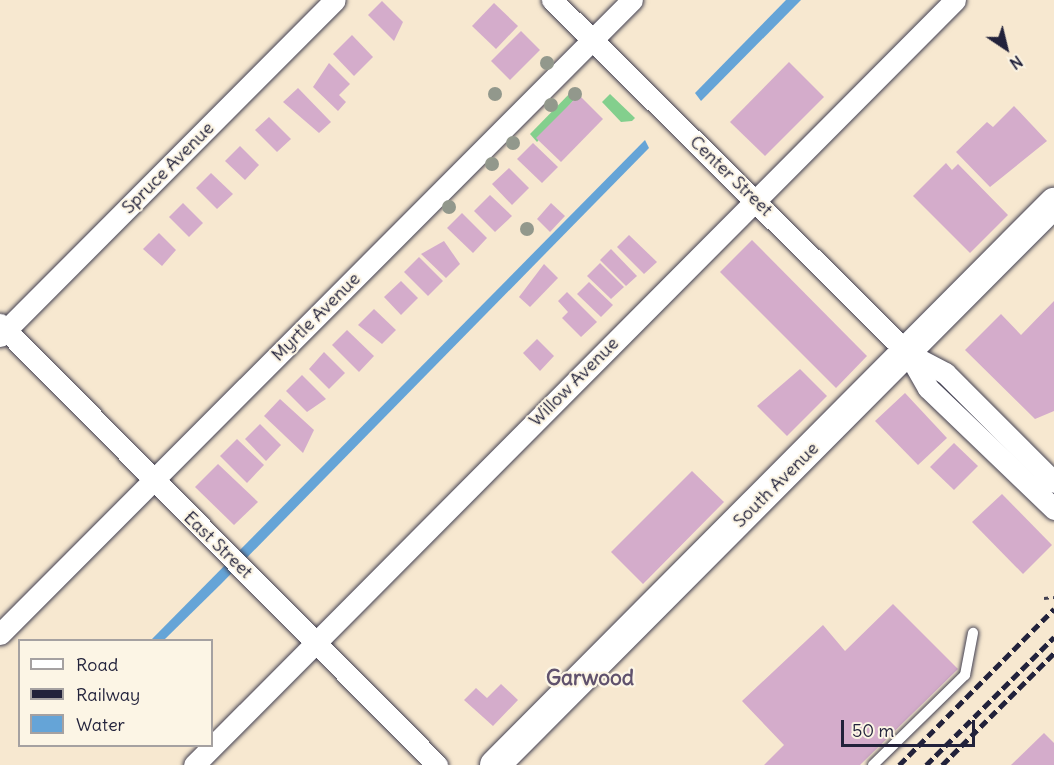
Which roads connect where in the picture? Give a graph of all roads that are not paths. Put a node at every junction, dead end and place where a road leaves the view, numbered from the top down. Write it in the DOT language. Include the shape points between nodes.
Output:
graph roads {
  1 [pos="335,0"];
  2 [pos="552,0"];
  3 [pos="632,0"];
  4 [pos="955,0"];
  5 [pos="591,40"];
  6 [pos="756,200"];
  7 [pos="1054,202"];
  8 [pos="2,330"];
  9 [pos="908,353"];
  10 [pos="152,481"];
  11 [pos="1054,482"];
  12 [pos="1054,509"];
  13 [pos="973,633"];
  14 [pos="0,634"];
  15 [pos="316,642"];
  16 [pos="213,746"];
  17 [pos="212,747"];
  18 [pos="194,765"];
  19 [pos="437,765"];
  20 [pos="495,765"];
  21 [pos="873,765"];
  1 -- 8 [label="street, Spruce Avenue"];
  2 -- 5 [label="street, Center Street"];
  3 -- 5 [label="street, Myrtle Avenue"];
  4 -- 6 [label="street, Willow Avenue"];
  5 -- 6 [label="street, Center Street"];
  5 -- 10 [label="street, Myrtle Avenue"];
  6 -- 9 [label="street, Center Street"];
  6 -- 15 [label="street, Willow Avenue"];
  7 -- 9 [label="main road, South Avenue"];
  8 -- 10 [label="street, East Street"];
  9 -- 11 [label="street, Center Street" via="945,373"];
  9 -- 12 [label="street, Center Street" via="928,388"];
  9 -- 20 [label="main road, South Avenue"];
  10 -- 14 [label="street, Myrtle Avenue"];
  10 -- 15 [label="street, East Street"];
  13 -- 21 [label="lane" via="965,675"];
  15 -- 16 [label="street, Willow Avenue"];
  15 -- 19 [label="street, East Street"];
  17 -- 18 [label="street, Willow Avenue"];
}
